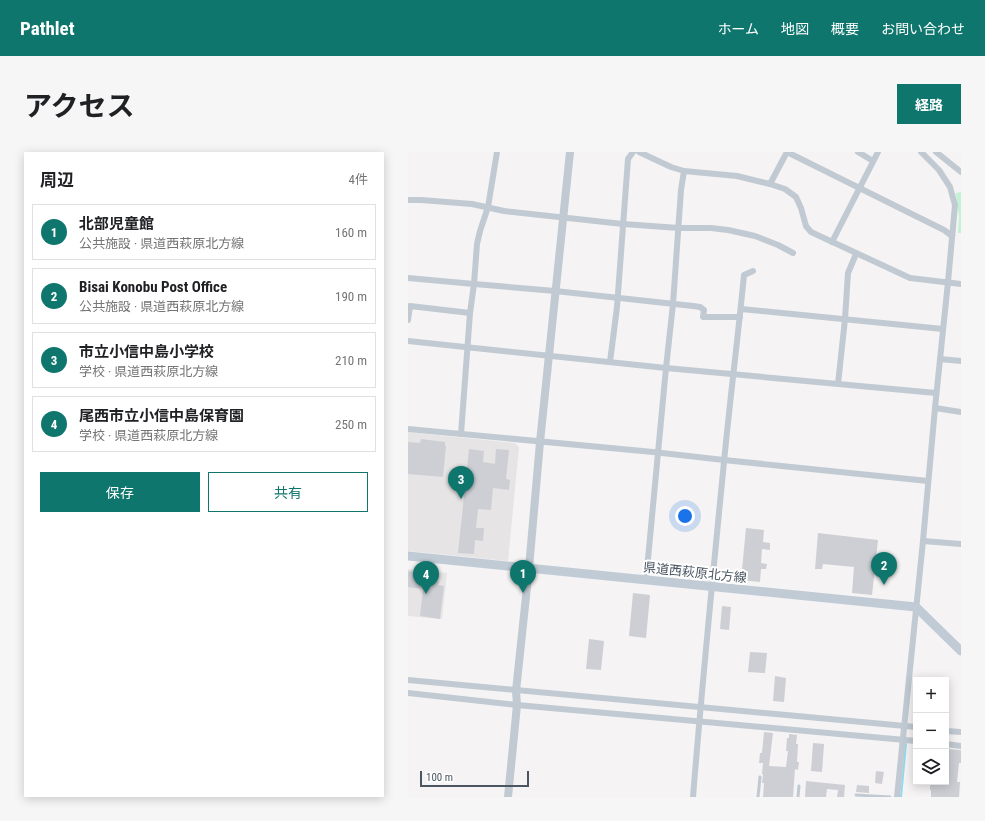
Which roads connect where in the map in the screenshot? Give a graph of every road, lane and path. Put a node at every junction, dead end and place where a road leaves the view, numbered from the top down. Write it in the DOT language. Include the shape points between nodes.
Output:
graph roads {
  1 [pos="497,152"];
  2 [pos="570,152"];
  3 [pos="633,152"];
  4 [pos="640,152"];
  5 [pos="787,152"];
  6 [pos="858,152"];
  7 [pos="878,152"];
  8 [pos="922,152"];
  9 [pos="936,152"];
  10 [pos="873,161"];
  11 [pos="684,171"];
  12 [pos="961,172"];
  13 [pos="770,184"];
  14 [pos="859,188"];
  15 [pos="408,200"];
  16 [pos="488,207"];
  17 [pos="563,217"];
  18 [pos="623,224"];
  19 [pos="679,228"];
  20 [pos="952,236"];
  21 [pos="832,242"];
  22 [pos="792,253"];
  23 [pos="856,254"];
  24 [pos="753,271"];
  25 [pos="408,278"];
  26 [pos="948,282"];
  27 [pos="474,284"];
  28 [pos="961,284"];
  29 [pos="555,291"];
  30 [pos="617,297"];
  31 [pos="673,304"];
  32 [pos="741,309"];
  33 [pos="470,313"];
  34 [pos="740,317"];
  35 [pos="845,319"];
  36 [pos="408,320"];
  37 [pos="943,329"];
  38 [pos="408,341"];
  39 [pos="468,347"];
  40 [pos="549,355"];
  41 [pos="940,359"];
  42 [pos="961,361"];
  43 [pos="610,362"];
  44 [pos="666,368"];
  45 [pos="734,374"];
  46 [pos="838,384"];
  47 [pos="936,393"];
  48 [pos="935,408"];
  49 [pos="961,412"];
  50 [pos="408,429"];
  51 [pos="461,434"];
  52 [pos="540,442"];
  53 [pos="658,452"];
  54 [pos="724,460"];
  55 [pos="928,481"];
  56 [pos="923,541"];
  57 [pos="961,544"];
  58 [pos="408,556"];
  59 [pos="529,568"];
  60 [pos="646,580"];
  61 [pos="712,587"];
  62 [pos="916,607"];
  63 [pos="960,649"];
  64 [pos="408,680"];
  65 [pos="516,691"];
  66 [pos="408,693"];
  67 [pos="517,705"];
  68 [pos="700,707"];
  69 [pos="699,721"];
  70 [pos="904,726"];
  71 [pos="913,727"];
  72 [pos="949,731"];
  73 [pos="961,732"];
  74 [pos="902,740"];
  75 [pos="913,741"];
  76 [pos="949,744"];
  77 [pos="961,746"];
  78 [pos="760,778"];
  79 [pos="799,786"];
  80 [pos="856,795"];
  81 [pos="508,797"];
  82 [pos="693,797"];
  83 [pos="758,797"];
  84 [pos="798,797"];
  85 [pos="890,797"];
  86 [pos="897,797"];
  1 -- 16 [label="street"];
  2 -- 17 [label="street"];
  3 -- 18 [label="street" via="628,159"];
  4 -- 11 [label="street"];
  5 -- 13 [label="street"];
  5 -- 14 [label="street"];
  6 -- 10 [label="street"];
  7 -- 10 [label="street"];
  8 -- 20 [label="street" via="939,170 950,187 955,205"];
  9 -- 12 [label="street"];
  10 -- 14 [label="street"];
  11 -- 13 [label="street" via="737,176"];
  11 -- 19 [label="street"];
  13 -- 21 [label="street" via="785,189 796,197 806,226 811,232"];
  14 -- 20 [label="street"];
  14 -- 21 [label="street"];
  15 -- 16 [label="street"];
  16 -- 17 [label="street"];
  16 -- 27 [label="street" via="480,231"];
  17 -- 18 [label="street"];
  17 -- 29 [label="street"];
  18 -- 19 [label="street"];
  18 -- 30 [label="street"];
  19 -- 22 [label="street" via="728,230 766,240"];
  19 -- 31 [label="street"];
  20 -- 26 [label="street"];
  21 -- 23 [label="street"];
  23 -- 26 [label="street" via="910,278"];
  23 -- 35 [label="street" via="848,273"];
  24 -- 32 [label="street" via="744,275"];
  25 -- 27 [label="street"];
  26 -- 28 [label="street"];
  26 -- 37 [label="street"];
  27 -- 29 [label="street"];
  27 -- 33 [label="street"];
  29 -- 30 [label="street"];
  29 -- 40 [label="street"];
  30 -- 31 [label="street"];
  30 -- 43 [label="street"];
  31 -- 34 [label="street" via="700,307 704,310 703,317"];
  31 -- 44 [label="street"];
  32 -- 34 [label="street"];
  32 -- 35 [label="street"];
  33 -- 36 [label="street" via="410,306"];
  33 -- 39 [label="street"];
  34 -- 45 [label="street"];
  35 -- 37 [label="street"];
  35 -- 46 [label="street"];
  37 -- 41 [label="street"];
  38 -- 39 [label="street"];
  39 -- 40 [label="street"];
  39 -- 51 [label="street"];
  40 -- 43 [label="street"];
  40 -- 52 [label="street"];
  41 -- 42 [label="street"];
  41 -- 47 [label="street"];
  43 -- 44 [label="street"];
  44 -- 45 [label="street"];
  44 -- 53 [label="street"];
  45 -- 46 [label="street"];
  45 -- 54 [label="street"];
  46 -- 47 [label="street"];
  47 -- 48 [label="street"];
  48 -- 49 [label="street"];
  48 -- 55 [label="street"];
  50 -- 51 [label="street"];
  51 -- 52 [label="street"];
  52 -- 53 [label="street"];
  52 -- 59 [label="street"];
  53 -- 54 [label="street"];
  53 -- 60 [label="street"];
  54 -- 55 [label="street"];
  54 -- 61 [label="street"];
  55 -- 56 [label="street"];
  56 -- 57 [label="street"];
  56 -- 62 [label="street"];
  58 -- 59 [label="main road, 県道西萩原北方線"];
  59 -- 60 [label="main road, 県道西萩原北方線"];
  59 -- 65 [label="street"];
  60 -- 61 [label="main road, 県道西萩原北方線"];
  61 -- 62 [label="main road, 県道西萩原北方線"];
  61 -- 68 [label="street"];
  62 -- 63 [label="main road"];
  62 -- 70 [label="street"];
  64 -- 65 [label="street"];
  65 -- 67 [label="street"];
  65 -- 68 [label="street"];
  66 -- 67 [label="street"];
  67 -- 69 [label="street"];
  67 -- 81 [label="street"];
  68 -- 69 [label="street"];
  68 -- 70 [label="street"];
  69 -- 74 [label="street"];
  69 -- 82 [label="street"];
  70 -- 71 [label="street"];
  70 -- 74 [label="street"];
  72 -- 73 [label="street"];
  74 -- 75 [label="street"];
  74 -- 86 [label="street"];
  76 -- 77 [label="street"];
  78 -- 83 [label="lane"];
  79 -- 84 [label="lane"];
  80 -- 85 [label="lane"];
}
